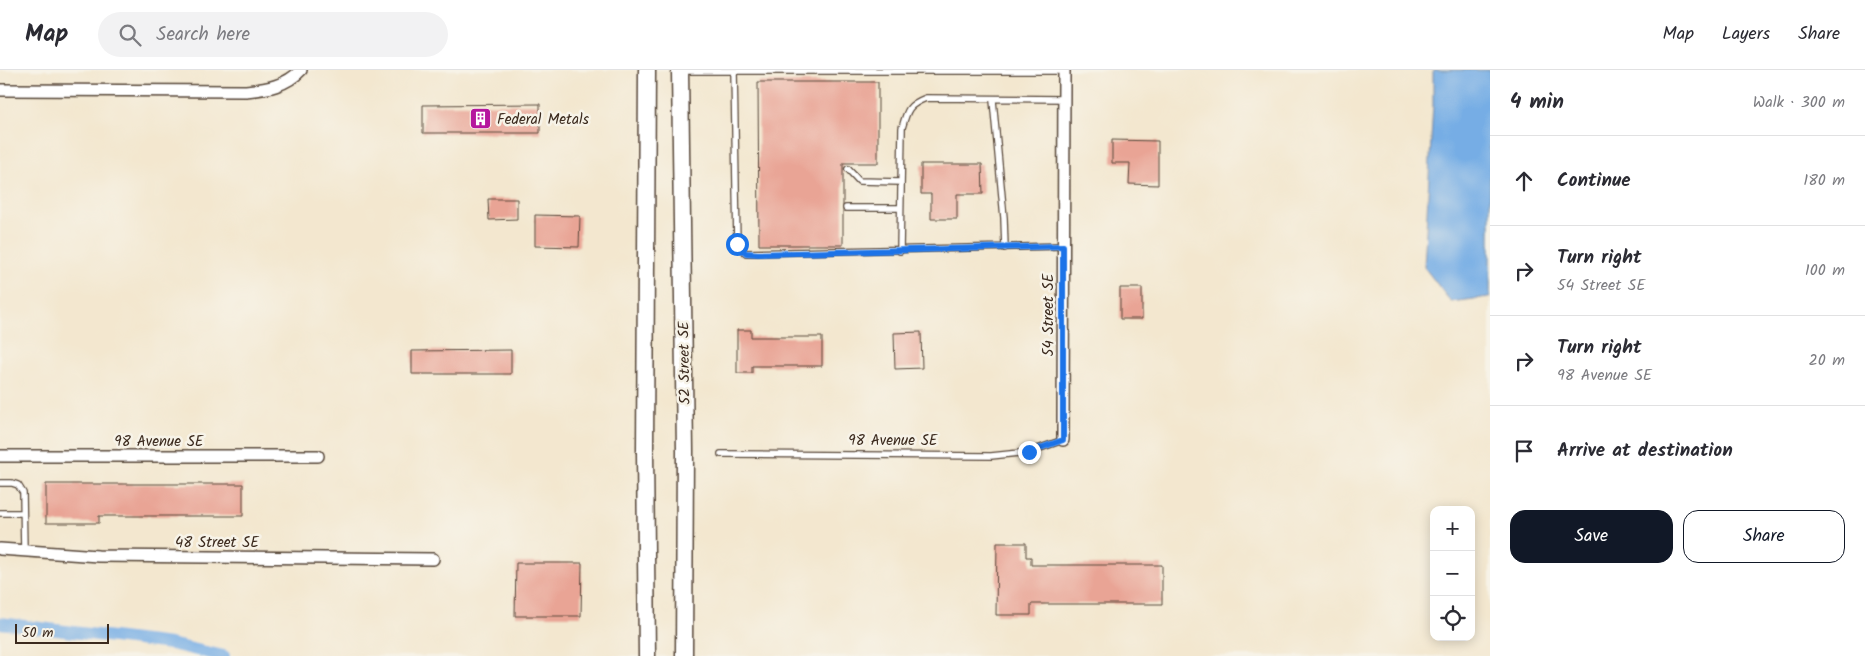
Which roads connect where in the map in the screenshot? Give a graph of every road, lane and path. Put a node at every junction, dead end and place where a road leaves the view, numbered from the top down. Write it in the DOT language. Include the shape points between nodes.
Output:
graph roads {
  1 [pos="301,70"];
  2 [pos="647,70"];
  3 [pos="680,70"];
  4 [pos="734,70"];
  5 [pos="1064,70"];
  6 [pos="0,90"];
  7 [pos="1064,99"];
  8 [pos="994,100"];
  9 [pos="848,169"];
  10 [pos="900,182"];
  11 [pos="846,208"];
  12 [pos="900,208"];
  13 [pos="1063,246"];
  14 [pos="1005,248"];
  15 [pos="900,251"];
  16 [pos="1063,440"];
  17 [pos="721,454"];
  18 [pos="0,456"];
  19 [pos="318,456"];
  20 [pos="0,484"];
  21 [pos="0,513"];
  22 [pos="23,513"];
  23 [pos="0,549"];
  24 [pos="24,551"];
  25 [pos="433,558"];
  26 [pos="648,656"];
  27 [pos="684,656"];
  1 -- 6 [label="street" via="282,84 246,91"];
  2 -- 26 [label="main road" via="645,451"];
  3 -- 4 [label="lane"];
  3 -- 27 [label="main road, 52 Street SE"];
  4 -- 5 [label="lane"];
  4 -- 15 [label="lane" via="737,244 746,253 758,254"];
  5 -- 7 [label="street, 54 Street SE"];
  7 -- 8 [label="lane"];
  7 -- 13 [label="street, 54 Street SE"];
  8 -- 10 [label="lane" via="926,98 914,102 906,110 902,128"];
  8 -- 14 [label="lane"];
  9 -- 10 [label="lane" via="858,181"];
  10 -- 12 [label="lane"];
  11 -- 12 [label="lane"];
  12 -- 15 [label="lane"];
  13 -- 14 [label="lane"];
  13 -- 16 [label="street, 54 Street SE"];
  14 -- 15 [label="lane"];
  16 -- 17 [label="lane, 98 Avenue SE" via="1029,452 991,456"];
  18 -- 19 [label="street, 98 Avenue SE"];
  20 -- 22 [label="lane" via="18,485 23,493"];
  21 -- 22 [label="lane"];
  22 -- 24 [label="lane"];
  23 -- 24 [label="street, 48 Street SE"];
  24 -- 25 [label="street, 48 Street SE" via="98,556"];
}
